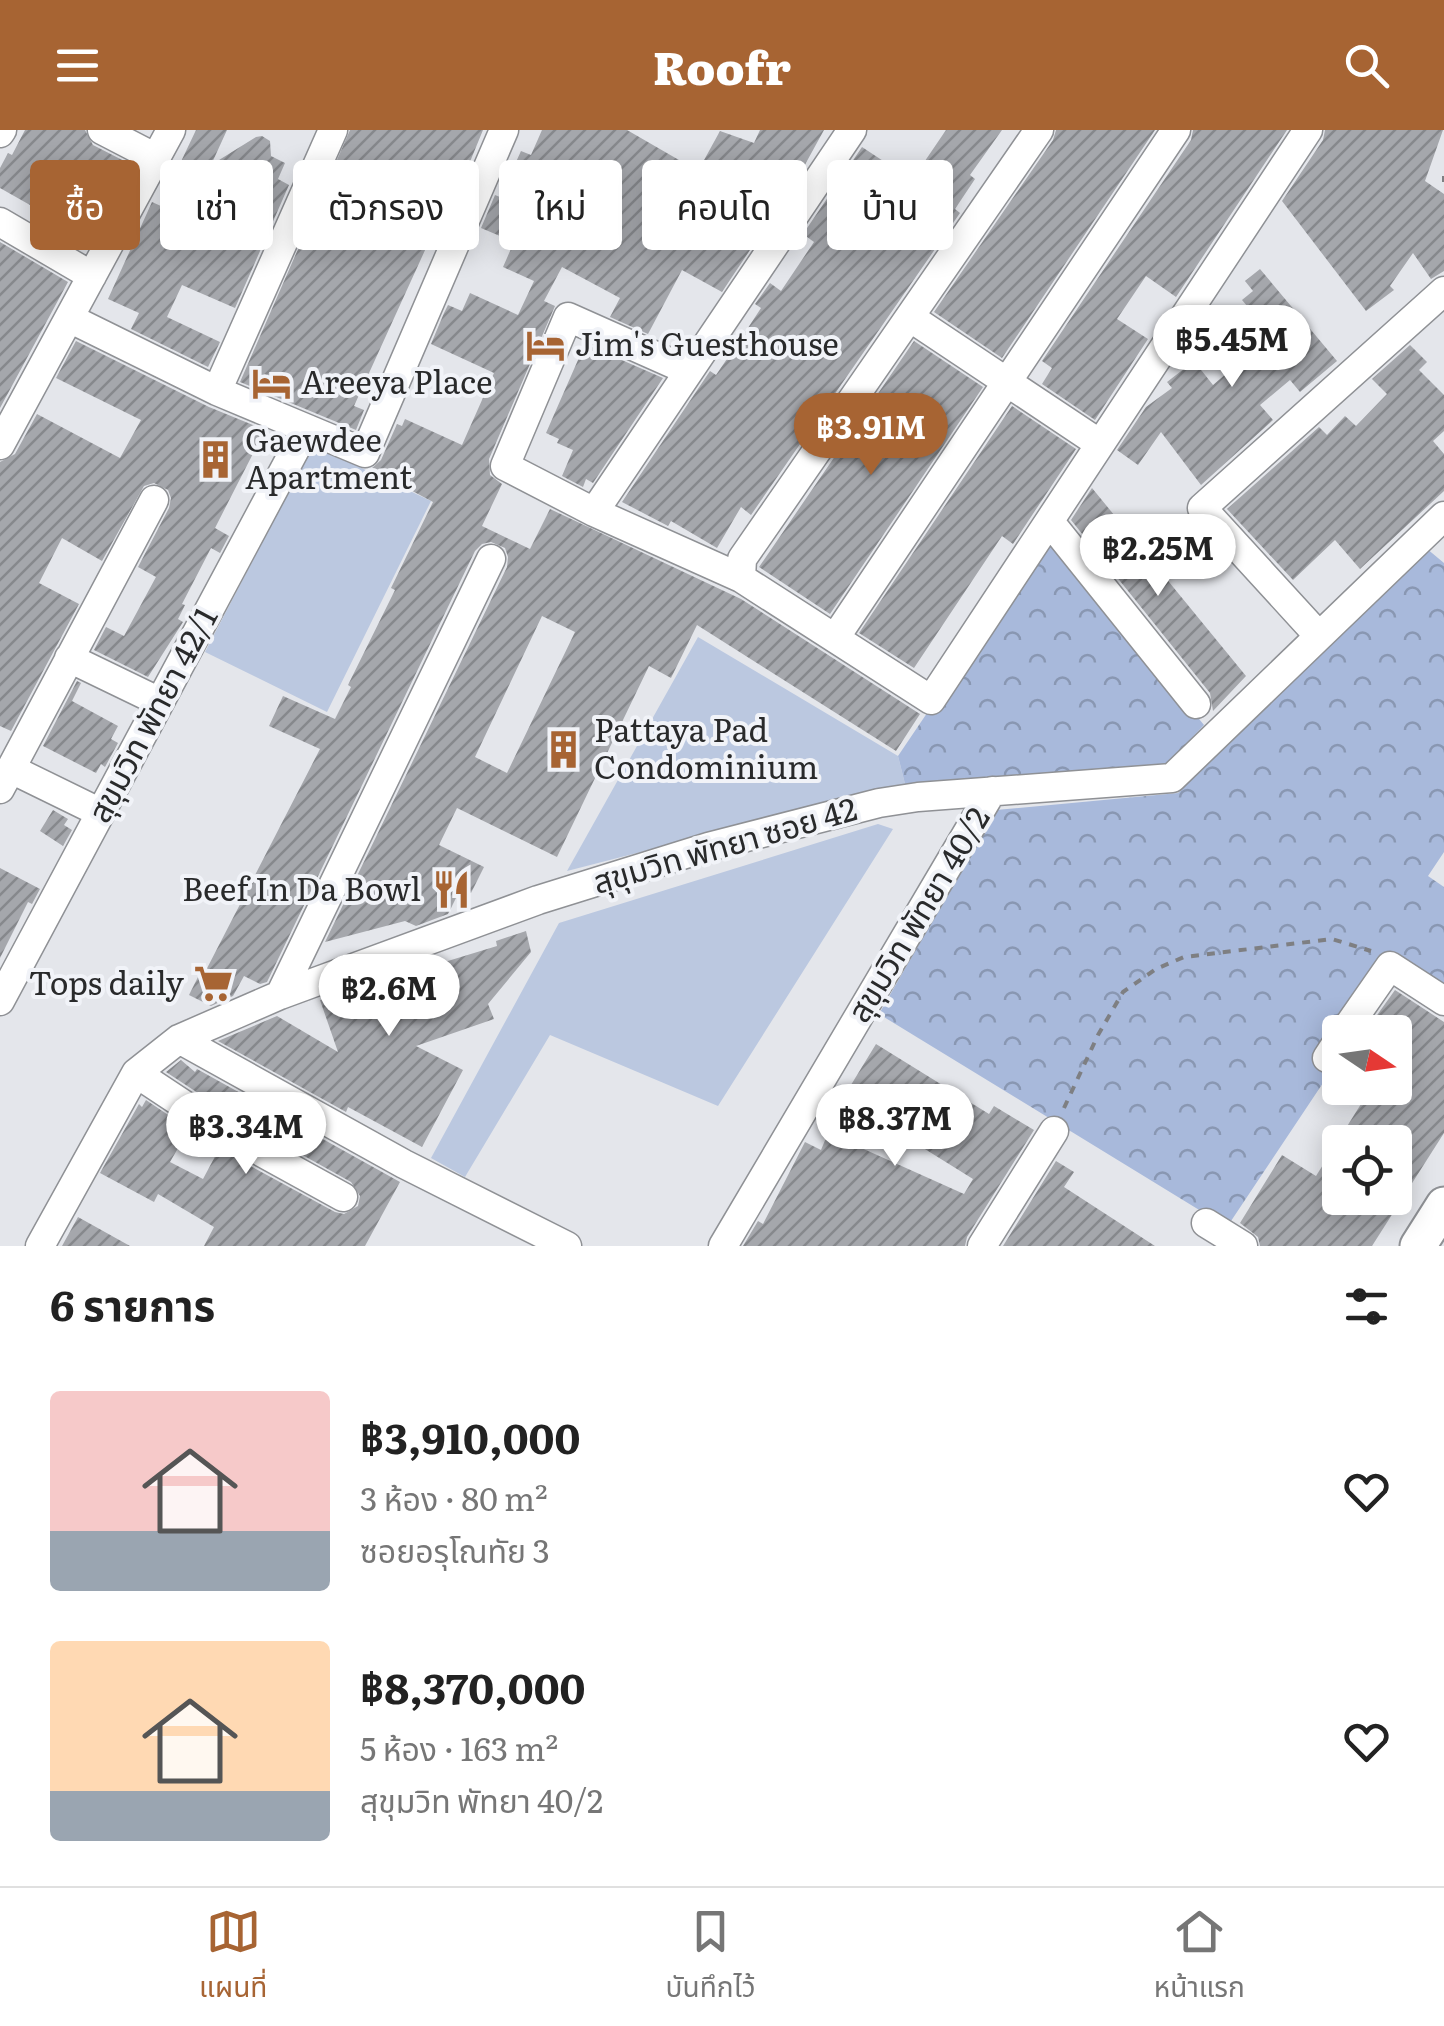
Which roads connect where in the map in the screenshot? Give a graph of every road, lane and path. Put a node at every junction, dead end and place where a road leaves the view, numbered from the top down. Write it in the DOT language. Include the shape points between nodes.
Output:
graph roads {
  1 [pos="102,130"];
  2 [pos="171,130"];
  3 [pos="333,130"];
  4 [pos="504,130"];
  5 [pos="852,130"];
  6 [pos="1039,130"];
  7 [pos="1176,130"];
  8 [pos="1308,130"];
  9 [pos="156,158"];
  10 [pos="0,222"];
  11 [pos="92,276"];
  12 [pos="1444,291"];
  13 [pos="69,318"];
  14 [pos="910,318"];
  15 [pos="687,370"];
  16 [pos="1009,382"];
  17 [pos="217,390"];
  18 [pos="306,429"];
  19 [pos="1100,444"];
  20 [pos="0,446"];
  21 [pos="154,500"];
  22 [pos="594,512"];
  23 [pos="1444,516"];
  24 [pos="1050,522"];
  25 [pos="491,559"];
  26 [pos="741,578"];
  27 [pos="1319,636"];
  28 [pos="835,638"];
  29 [pos="70,658"];
  30 [pos="160,702"];
  31 [pos="1196,704"];
  32 [pos="5,779"];
  33 [pos="992,791"];
  34 [pos="101,813"];
  35 [pos="1390,966"];
  36 [pos="4,983"];
  37 [pos="280,995"];
  38 [pos="1444,1001"];
  39 [pos="1356,1015"];
  40 [pos="179,1038"];
  41 [pos="136,1073"];
  42 [pos="1054,1130"];
  43 [pos="343,1197"];
  44 [pos="1444,1205"];
  45 [pos="1206,1223"];
  46 [pos="1421,1245"];
  47 [pos="40,1246"];
  48 [pos="567,1246"];
  49 [pos="723,1246"];
  50 [pos="982,1246"];
  51 [pos="1242,1246"];
  1 -- 9 [label="street"];
  2 -- 9 [label="street"];
  3 -- 17 [label="street"];
  4 -- 18 [label="street" via="365,453"];
  5 -- 15 [label="street"];
  6 -- 14 [label="street"];
  7 -- 16 [label="street"];
  8 -- 19 [label="street"];
  9 -- 11 [label="street"];
  10 -- 11 [label="street"];
  11 -- 13 [label="street"];
  12 -- 27 [label="street" via="1202,508"];
  13 -- 17 [label="street"];
  13 -- 20 [label="street"];
  14 -- 16 [label="street"];
  14 -- 26 [label="street" via="742,558"];
  15 -- 22 [label="street"];
  15 -- 22 [label="street" via="568,317 505,466"];
  16 -- 19 [label="street"];
  16 -- 28 [label="street"];
  17 -- 18 [label="street"];
  18 -- 30 [label="street, สุขุมวิท พัทยา 42/1"];
  19 -- 24 [label="street"];
  21 -- 29 [label="street"];
  22 -- 26 [label="street"];
  23 -- 27 [label="street, สุขุมวิท พัทยา ซอย 42"];
  24 -- 28 [label="street" via="932,700"];
  24 -- 31 [label="street"];
  25 -- 37 [label="street"];
  26 -- 28 [label="street"];
  27 -- 33 [label="street, สุขุมวิท พัทยา ซอย 42" via="1172,778"];
  29 -- 30 [label="street"];
  29 -- 32 [label="street"];
  30 -- 34 [label="street, สุขุมวิท พัทยา 42/1"];
  32 -- 34 [label="street"];
  33 -- 37 [label="street, สุขุมวิท พัทยา ซอย 42" via="879,803 708,847 538,900"];
  33 -- 49 [label="street, สุขุมวิท พัทยา 40/2"];
  34 -- 36 [label="street, สุขุมวิท พัทยา 42/1"];
  35 -- 38 [label="street"];
  35 -- 39 [label="street"];
  35 -- 42 [label="path" via="1368,950 1332,940 1184,957 1156,968 1123,992"];
  37 -- 40 [label="street, สุขุมวิท พัทยา ซอย 42"];
  40 -- 41 [label="street, สุขุมวิท พัทยา ซอย 42"];
  40 -- 48 [label="street"];
  41 -- 43 [label="street"];
  41 -- 47 [label="street, สุขุมวิท พัทยา ซอย 42"];
  42 -- 50 [label="street"];
  44 -- 46 [label="main road"];
  45 -- 51 [label="street"];
}
